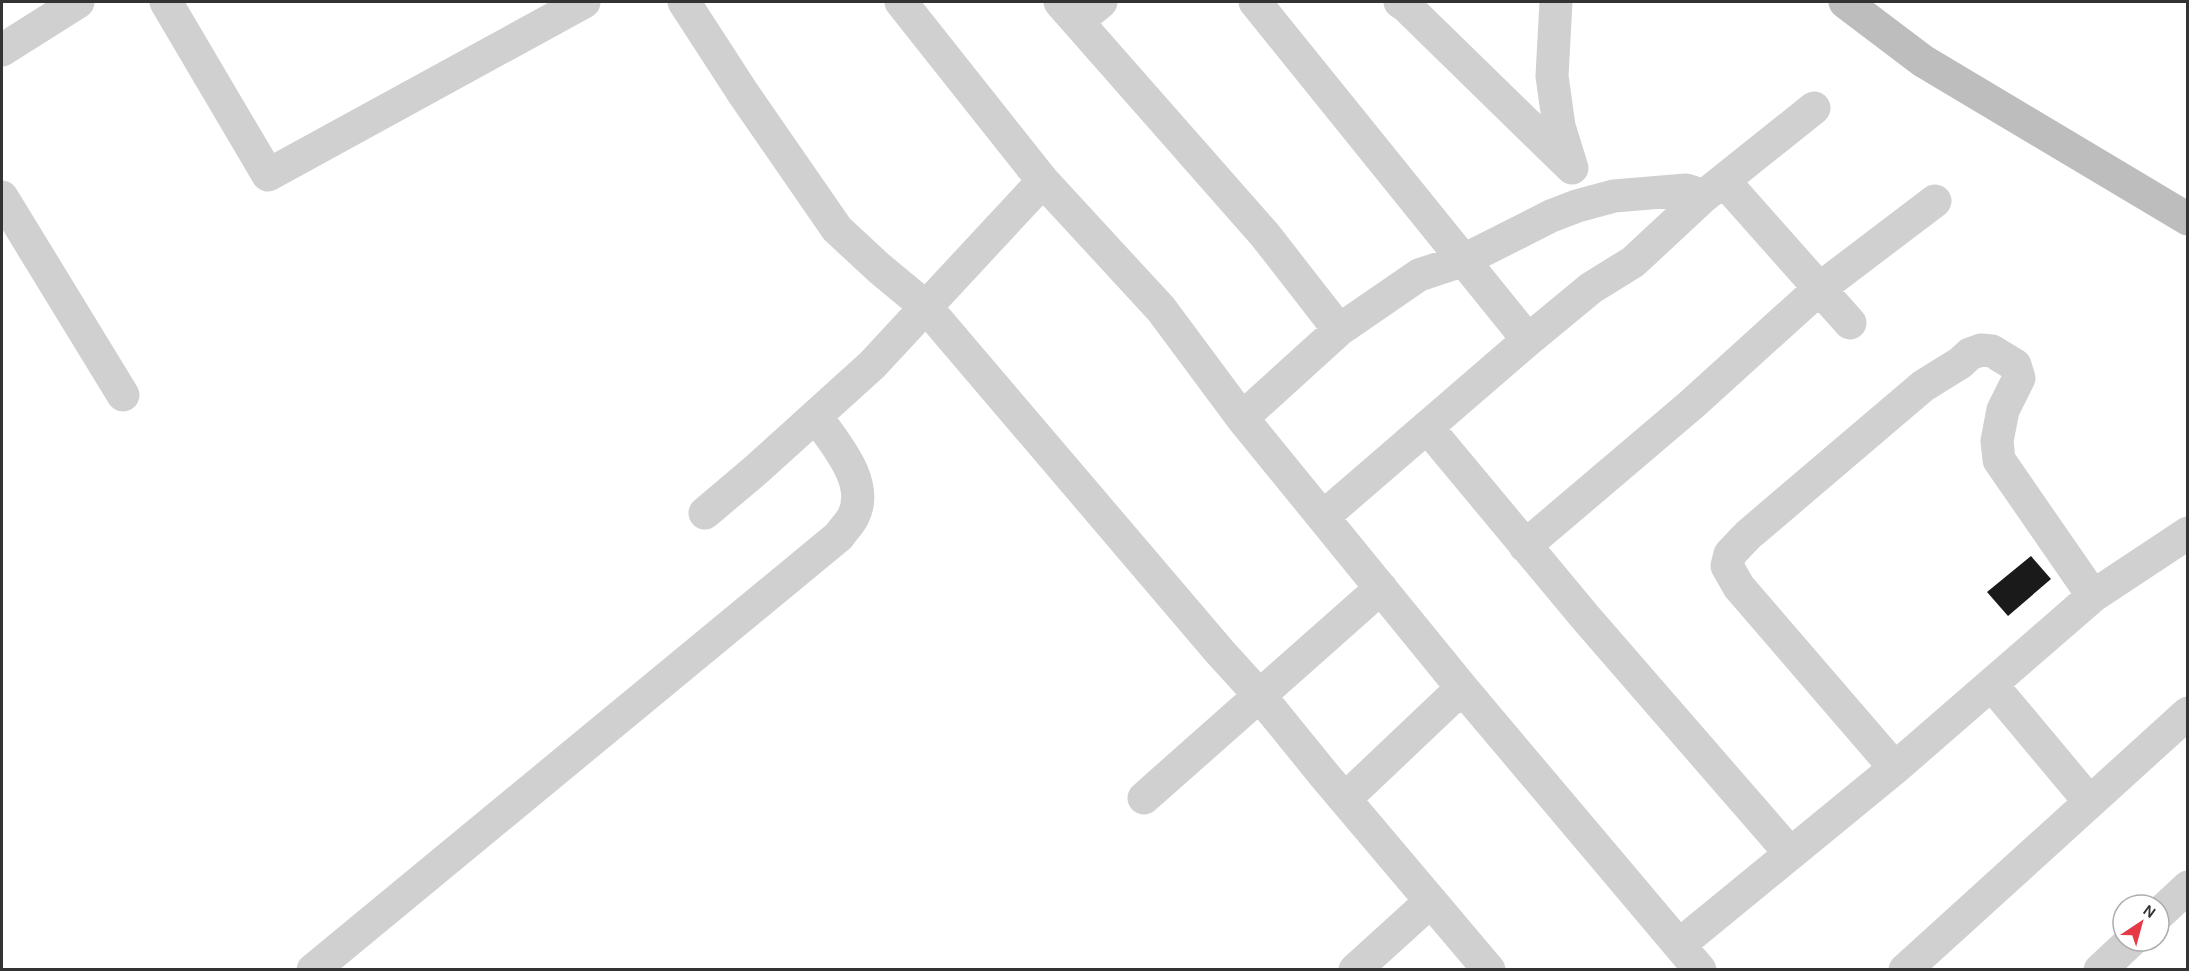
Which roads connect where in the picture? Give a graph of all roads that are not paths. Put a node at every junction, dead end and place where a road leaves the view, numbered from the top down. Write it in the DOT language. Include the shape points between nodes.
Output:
graph roads {
  1 [pos="78,2"];
  2 [pos="166,2"];
  3 [pos="584,2"];
  4 [pos="684,2"];
  5 [pos="900,2"];
  6 [pos="1255,2"];
  7 [pos="1400,2"];
  8 [pos="1556,2"];
  9 [pos="1845,2"];
  10 [pos="1080,8"];
  11 [pos="2,50"];
  12 [pos="1814,108"];
  13 [pos="1572,168"];
  14 [pos="1043,181"];
  15 [pos="1714,188"];
  16 [pos="2,197"];
  17 [pos="1935,201"];
  18 [pos="1583,205"];
  19 [pos="2187,219"];
  20 [pos="1464,260"];
  21 [pos="1819,289"];
  22 [pos="926,307"];
  23 [pos="1850,323"];
  24 [pos="1339,330"];
  25 [pos="1528,340"];
  26 [pos="123,395"];
  27 [pos="816,416"];
  28 [pos="1242,418"];
  29 [pos="1427,427"];
  30 [pos="705,513"];
  31 [pos="1323,517"];
  32 [pos="2187,533"];
  33 [pos="1525,546"];
  34 [pos="1381,588"];
  35 [pos="2093,596"];
  36 [pos="1992,685"];
  37 [pos="1462,688"];
  38 [pos="1260,696"];
  39 [pos="2184,723"];
  40 [pos="1895,768"];
  41 [pos="1144,798"];
  42 [pos="1345,799"];
  43 [pos="2089,801"];
  44 [pos="1790,853"];
  45 [pos="1431,901"];
  46 [pos="1679,945"];
  47 [pos="2118,953"];
  48 [pos="1908,968"];
  49 [pos="313,969"];
  50 [pos="1355,969"];
  51 [pos="1489,969"];
  52 [pos="1700,969"];
  53 [pos="2100,969"];
  1 -- 11 [label="street"];
  2 -- 3 [label="street" via="268,175"];
  4 -- 22 [label="street" via="837,229"];
  5 -- 14 [label="street"];
  6 -- 20 [label="street"];
  7 -- 13 [label="street"];
  8 -- 13 [label="street" via="1552,76 1558,126"];
  9 -- 19 [label="main road" via="1923,61"];
  10 -- 24 [label="street"];
  12 -- 15 [label="street"];
  13 -- 18 [label="street"];
  14 -- 22 [label="street"];
  14 -- 28 [label="street" via="1161,309"];
  15 -- 18 [label="street" via="1614,196"];
  15 -- 21 [label="street"];
  15 -- 25 [label="street" via="1633,262 1591,288"];
  16 -- 26 [label="street"];
  17 -- 21 [label="street"];
  18 -- 20 [label="street" via="1551,216"];
  20 -- 24 [label="street" via="1419,275"];
  20 -- 25 [label="street"];
  21 -- 23 [label="street"];
  21 -- 33 [label="street" via="1691,405"];
  22 -- 27 [label="street" via="872,365"];
  22 -- 38 [label="street"];
  24 -- 28 [label="street"];
  25 -- 29 [label="street"];
  27 -- 30 [label="street"];
  27 -- 49 [label="street" via="853,474 858,490 854,516 839,536"];
  28 -- 31 [label="street"];
  29 -- 31 [label="street"];
  29 -- 33 [label="street"];
  31 -- 34 [label="street"];
  32 -- 35 [label="street"];
  33 -- 44 [label="street"];
  34 -- 37 [label="street"];
  34 -- 38 [label="street"];
  35 -- 36 [label="street"];
  35 -- 40 [label="street" via="1999,460 1997,441 2003,410 2019,378 2015,365 1992,351 1970,354 1923,386 1748,536 1730,554 1727,566 1739,587"];
  36 -- 40 [label="street"];
  36 -- 43 [label="street"];
  37 -- 42 [label="street"];
  37 -- 46 [label="street"];
  38 -- 41 [label="street"];
  38 -- 42 [label="street"];
  39 -- 43 [label="street"];
  40 -- 44 [label="street"];
  42 -- 45 [label="street"];
  43 -- 48 [label="street"];
  44 -- 46 [label="street"];
  45 -- 50 [label="street"];
  45 -- 51 [label="street"];
  46 -- 52 [label="street"];
  47 -- 53 [label="street"];
}
